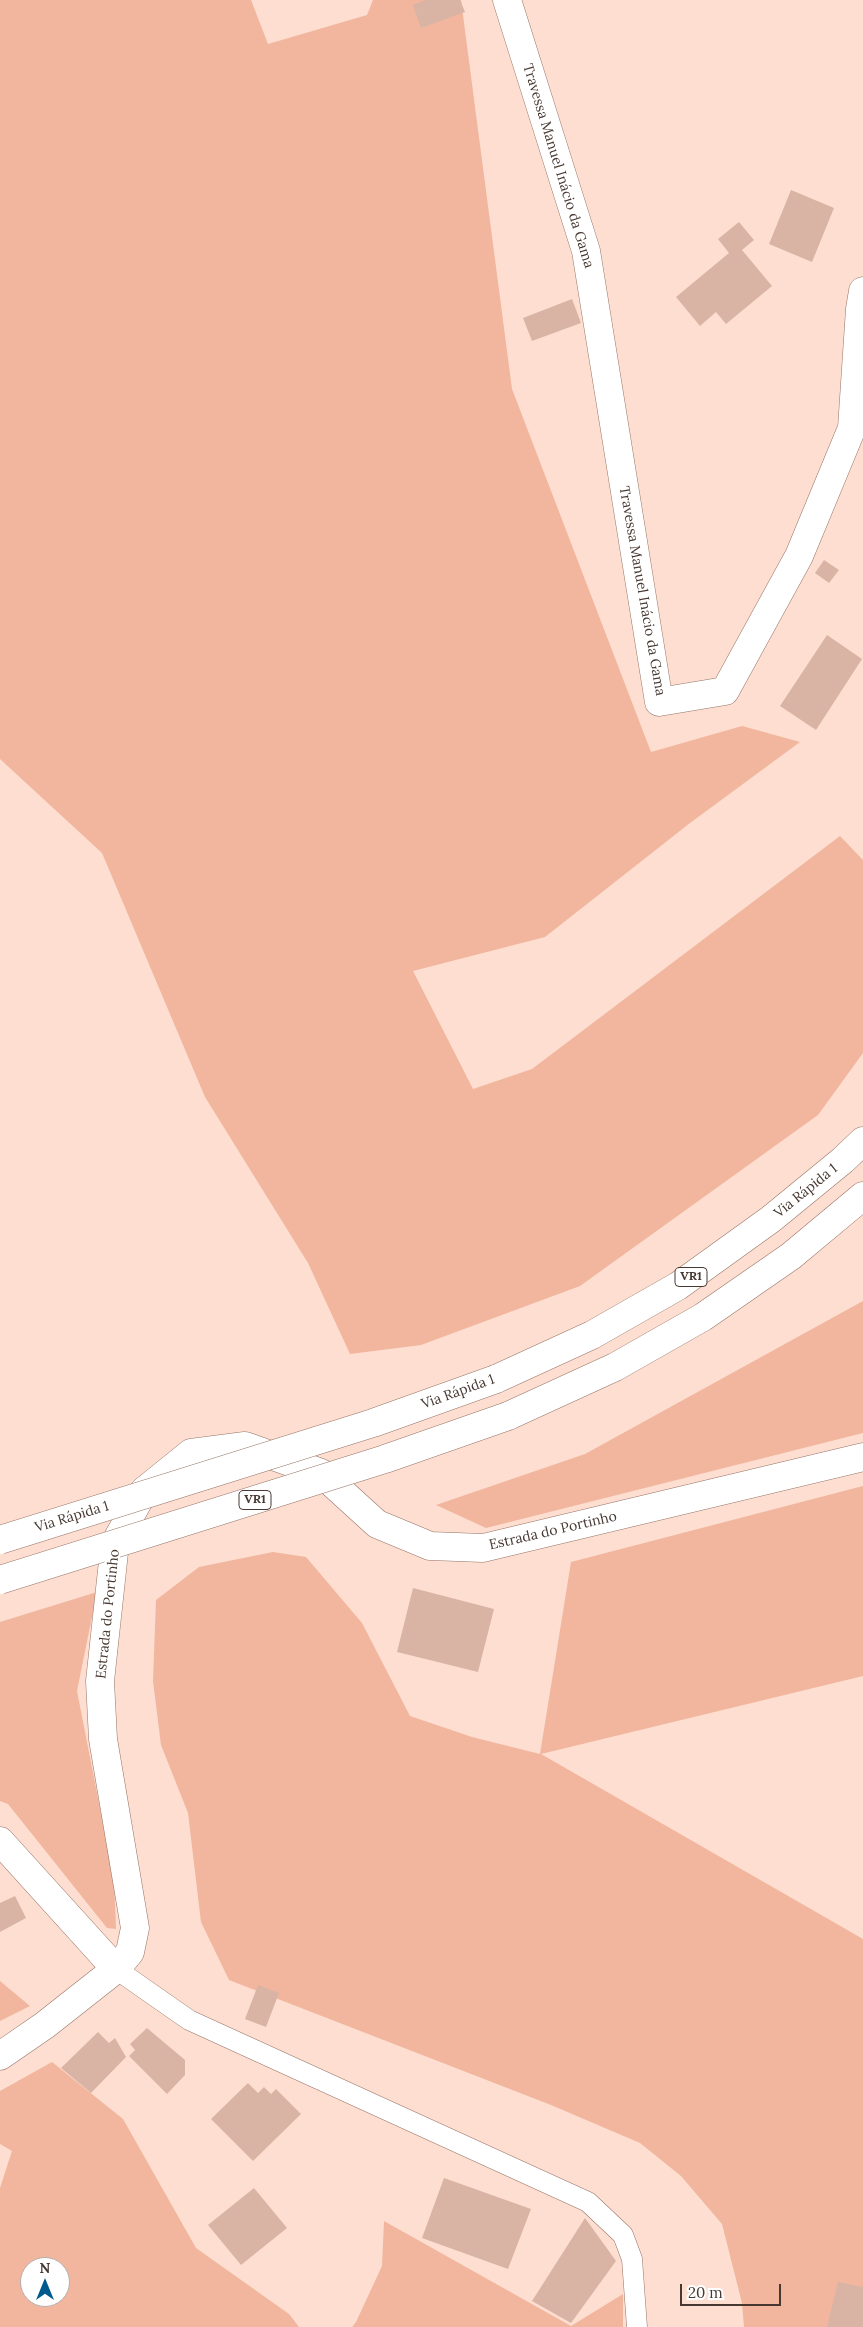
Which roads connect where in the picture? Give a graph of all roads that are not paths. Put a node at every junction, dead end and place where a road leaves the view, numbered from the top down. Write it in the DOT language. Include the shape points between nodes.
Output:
graph roads {
  1 [pos="507,0"];
  2 [pos="863,291"];
  3 [pos="863,1140"];
  4 [pos="863,1196"];
  5 [pos="863,1457"];
  6 [pos="0,1540"];
  7 [pos="0,1580"];
  8 [pos="0,1841"];
  9 [pos="116,1969"];
  10 [pos="0,2056"];
  11 [pos="637,2327"];
  1 -- 2 [label="main road, Travessa Manuel Inácio da Gama" via="586,251 659,702 725,691 799,556 852,428"];
  3 -- 6 [label="main road, Via Rápida 1 / VR1, bridge" via="771,1219 678,1286 592,1335 496,1379 373,1423"];
  4 -- 7 [label="main road, VR1, bridge" via="791,1256 703,1317 615,1367 508,1416 385,1459"];
  5 -- 9 [label="main road, Estrada do Portinho" via="483,1548 430,1546 377,1524 321,1473 244,1446 191,1453 144,1491 115,1543 100,1681 103,1739 135,1928 130,1952"];
  8 -- 9 [label="main road"];
  9 -- 10 [label="main road, Estrada do Portinho"];
  9 -- 11 [label="lane" via="189,2020 588,2202 623,2235 632,2258"];
}
